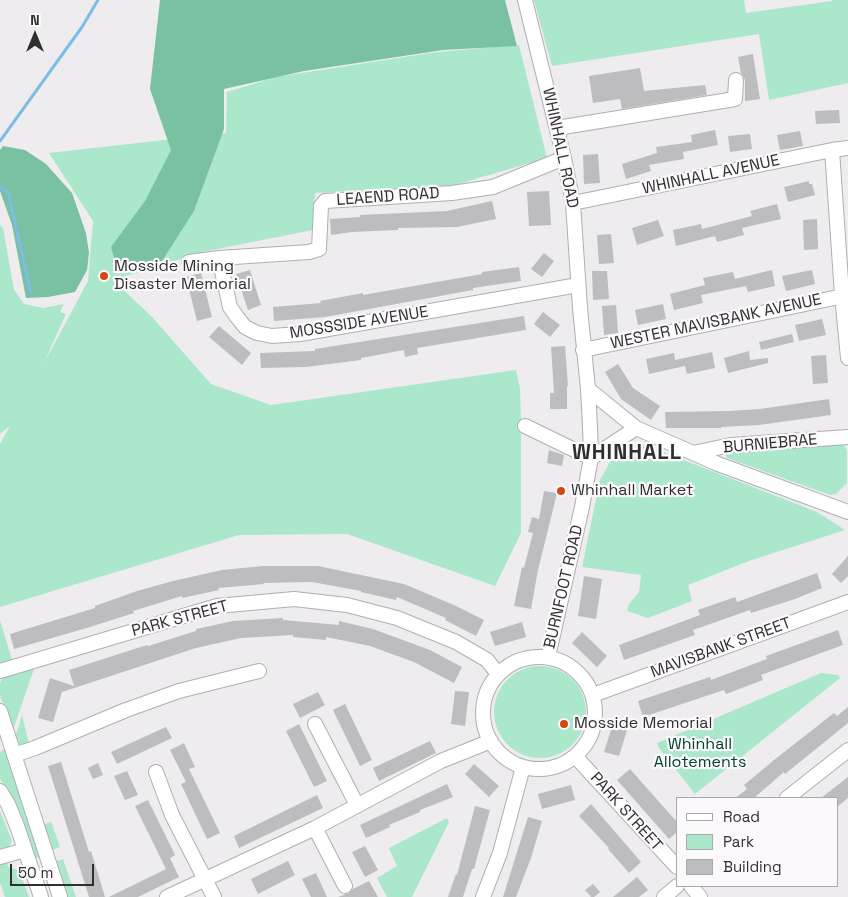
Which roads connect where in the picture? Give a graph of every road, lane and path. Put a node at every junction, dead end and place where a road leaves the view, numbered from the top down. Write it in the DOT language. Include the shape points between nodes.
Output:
graph roads {
  1 [pos="525,0"];
  2 [pos="736,80"];
  3 [pos="557,128"];
  4 [pos="848,148"];
  5 [pos="832,150"];
  6 [pos="564,158"];
  7 [pos="573,204"];
  8 [pos="219,258"];
  9 [pos="189,262"];
  10 [pos="578,285"];
  11 [pos="845,295"];
  12 [pos="583,350"];
  13 [pos="848,358"];
  14 [pos="588,389"];
  15 [pos="525,426"];
  16 [pos="590,427"];
  17 [pos="636,428"];
  18 [pos="848,437"];
  19 [pos="692,453"];
  20 [pos="590,458"];
  21 [pos="848,512"];
  22 [pos="848,602"];
  23 [pos="548,657"];
  24 [pos="0,671"];
  25 [pos="258,671"];
  26 [pos="498,674"];
  27 [pos="593,695"];
  28 [pos="0,710"];
  29 [pos="315,724"];
  30 [pos="490,741"];
  31 [pos="848,750"];
  32 [pos="14,755"];
  33 [pos="575,756"];
  34 [pos="523,767"];
  35 [pos="156,772"];
  36 [pos="0,791"];
  37 [pos="788,797"];
  38 [pos="357,805"];
  39 [pos="315,828"];
  40 [pos="24,850"];
  41 [pos="0,858"];
  42 [pos="676,867"];
  43 [pos="205,878"];
  44 [pos="345,886"];
  45 [pos="676,887"];
  46 [pos="692,887"];
  47 [pos="41,897"];
  48 [pos="60,897"];
  49 [pos="167,897"];
  50 [pos="214,897"];
  51 [pos="484,897"];
  52 [pos="664,897"];
  53 [pos="700,897"];
  1 -- 3 [label="street, WHINHALL ROAD"];
  2 -- 3 [label="street" via="734,99"];
  3 -- 6 [label="street, WHINHALL ROAD"];
  4 -- 5 [label="street, WHINHALL AVENUE"];
  5 -- 7 [label="street, WHINHALL AVENUE"];
  5 -- 11 [label="street"];
  6 -- 7 [label="street, WHINHALL ROAD"];
  6 -- 8 [label="street, LEAEND ROAD" via="493,186 452,193 325,201 321,206 319,249"];
  7 -- 10 [label="street, WHINHALL ROAD"];
  8 -- 9 [label="street"];
  8 -- 10 [label="street, MOSSSIDE AVENUE" via="230,307 245,327 272,336 300,334"];
  10 -- 12 [label="street, WHINHALL ROAD"];
  11 -- 12 [label="street, WESTER MAVISBANK AVENUE"];
  11 -- 13 [label="street"];
  12 -- 14 [label="street, WHINHALL ROAD"];
  14 -- 16 [label="street, WHINHALL ROAD"];
  14 -- 17 [label="street"];
  15 -- 20 [label="street"];
  16 -- 20 [label="street, BURNFOOT ROAD"];
  17 -- 19 [label="street"];
  17 -- 20 [label="street"];
  18 -- 19 [label="street, BURNIEBRAE" via="731,445"];
  19 -- 21 [label="street"];
  20 -- 23 [label="street, BURNFOOT ROAD"];
  22 -- 27 [label="street, MAVISBANK STREET"];
  23 -- 26 [label="street" via="518,660"];
  23 -- 27 [label="street" via="565,662 579,673"];
  24 -- 26 [label="street, PARK STREET" via="217,606 294,599 347,604 397,618 456,642 487,660"];
  25 -- 32 [label="street" via="179,691"];
  26 -- 30 [label="street" via="484,703 483,719"];
  27 -- 33 [label="street" via="596,708 594,730"];
  28 -- 32 [label="street"];
  29 -- 38 [label="street"];
  30 -- 34 [label="street" via="510,761"];
  30 -- 38 [label="street" via="441,761"];
  31 -- 37 [label="street"];
  32 -- 48 [label="street"];
  33 -- 34 [label="street" via="562,764 543,769"];
  33 -- 42 [label="street, PARK STREET"];
  34 -- 51 [label="street" via="500,853"];
  35 -- 43 [label="street" via="172,815"];
  36 -- 40 [label="street" via="8,804"];
  38 -- 39 [label="street"];
  39 -- 43 [label="street"];
  39 -- 44 [label="street"];
  40 -- 41 [label="street"];
  40 -- 47 [label="street"];
  43 -- 49 [label="street"];
  43 -- 50 [label="street"];
  45 -- 52 [label="street"];
  46 -- 53 [label="street"];
}
